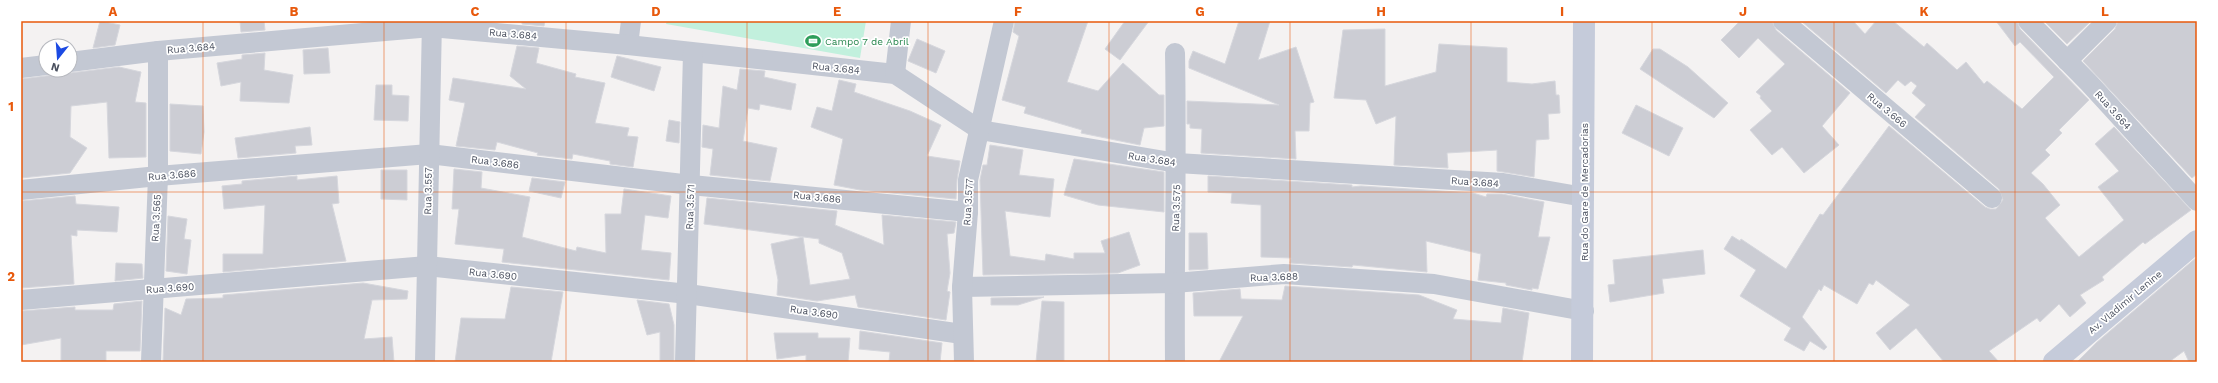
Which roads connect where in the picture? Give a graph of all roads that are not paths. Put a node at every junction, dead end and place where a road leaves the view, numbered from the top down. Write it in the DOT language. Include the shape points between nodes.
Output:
graph roads {
  1 [pos="632,21"];
  2 [pos="901,21"];
  3 [pos="1004,21"];
  4 [pos="1584,21"];
  5 [pos="1783,21"];
  6 [pos="2028,21"];
  7 [pos="2107,21"];
  8 [pos="431,24"];
  9 [pos="628,45"];
  10 [pos="158,51"];
  11 [pos="693,53"];
  12 [pos="1175,53"];
  13 [pos="78,61"];
  14 [pos="2067,61"];
  15 [pos="38,66"];
  16 [pos="21,68"];
  17 [pos="895,74"];
  18 [pos="980,130"];
  19 [pos="429,154"];
  20 [pos="1177,163"];
  21 [pos="158,176"];
  22 [pos="691,185"];
  23 [pos="21,190"];
  24 [pos="1584,197"];
  25 [pos="1992,198"];
  26 [pos="2197,201"];
  27 [pos="968,212"];
  28 [pos="2197,241"];
  29 [pos="427,266"];
  30 [pos="1174,283"];
  31 [pos="962,287"];
  32 [pos="153,290"];
  33 [pos="688,294"];
  34 [pos="21,300"];
  35 [pos="1584,311"];
  36 [pos="962,334"];
  37 [pos="151,362"];
  38 [pos="425,362"];
  39 [pos="685,362"];
  40 [pos="964,362"];
  41 [pos="1175,362"];
  42 [pos="1582,362"];
  43 [pos="2054,362"];
  1 -- 9 [label="street"];
  2 -- 17 [label="street"];
  3 -- 18 [label="street, Rua 3.577"];
  4 -- 24 [label="street, Rua do Gare de Mercadorias"];
  5 -- 25 [label="street, Rua 3.666"];
  6 -- 14 [label="street, Rua 3.664"];
  7 -- 14 [label="street"];
  8 -- 9 [label="street, Rua 3.684"];
  8 -- 10 [label="street, Rua 3.684"];
  8 -- 19 [label="street, Rua 3.557"];
  9 -- 11 [label="street, Rua 3.684"];
  10 -- 13 [label="street, Rua 3.684"];
  10 -- 21 [label="street, Rua 3.565"];
  11 -- 17 [label="street, Rua 3.684"];
  11 -- 22 [label="street, Rua 3.571"];
  12 -- 20 [label="street, Rua 3.575"];
  14 -- 26 [label="street, Rua 3.664"];
  15 -- 16 [label="street"];
  17 -- 18 [label="street, Rua 3.684"];
  18 -- 20 [label="street, Rua 3.684"];
  18 -- 27 [label="street, Rua 3.577" via="968,180"];
  19 -- 21 [label="street, Rua 3.686"];
  19 -- 22 [label="street, Rua 3.686"];
  19 -- 29 [label="street, Rua 3.557"];
  20 -- 24 [label="street, Rua 3.684" via="1504,183"];
  20 -- 30 [label="street, Rua 3.575"];
  21 -- 23 [label="street, Rua 3.686"];
  21 -- 32 [label="street, Rua 3.565"];
  22 -- 27 [label="street, Rua 3.686"];
  22 -- 33 [label="street, Rua 3.571"];
  24 -- 35 [label="street, Rua do Gare de Mercadorias"];
  27 -- 31 [label="street, Rua 3.577"];
  28 -- 43 [label="street, Av. Vladimir Lenine"];
  29 -- 32 [label="street, Rua 3.690"];
  29 -- 33 [label="street, Rua 3.690"];
  29 -- 38 [label="street, Rua 3.557"];
  30 -- 31 [label="street, Rua 3.688"];
  30 -- 35 [label="street, Rua 3.688" via="1284,274 1434,284"];
  30 -- 41 [label="street, Rua 3.575"];
  31 -- 36 [label="street, Rua 3.577"];
  32 -- 34 [label="street, Rua 3.690"];
  32 -- 37 [label="street, Rua 3.565"];
  33 -- 36 [label="street, Rua 3.690"];
  33 -- 39 [label="street, Rua 3.571"];
  35 -- 42 [label="street, Rua do Gare de Mercadorias"];
  36 -- 40 [label="street, Rua 3.577"];
}
